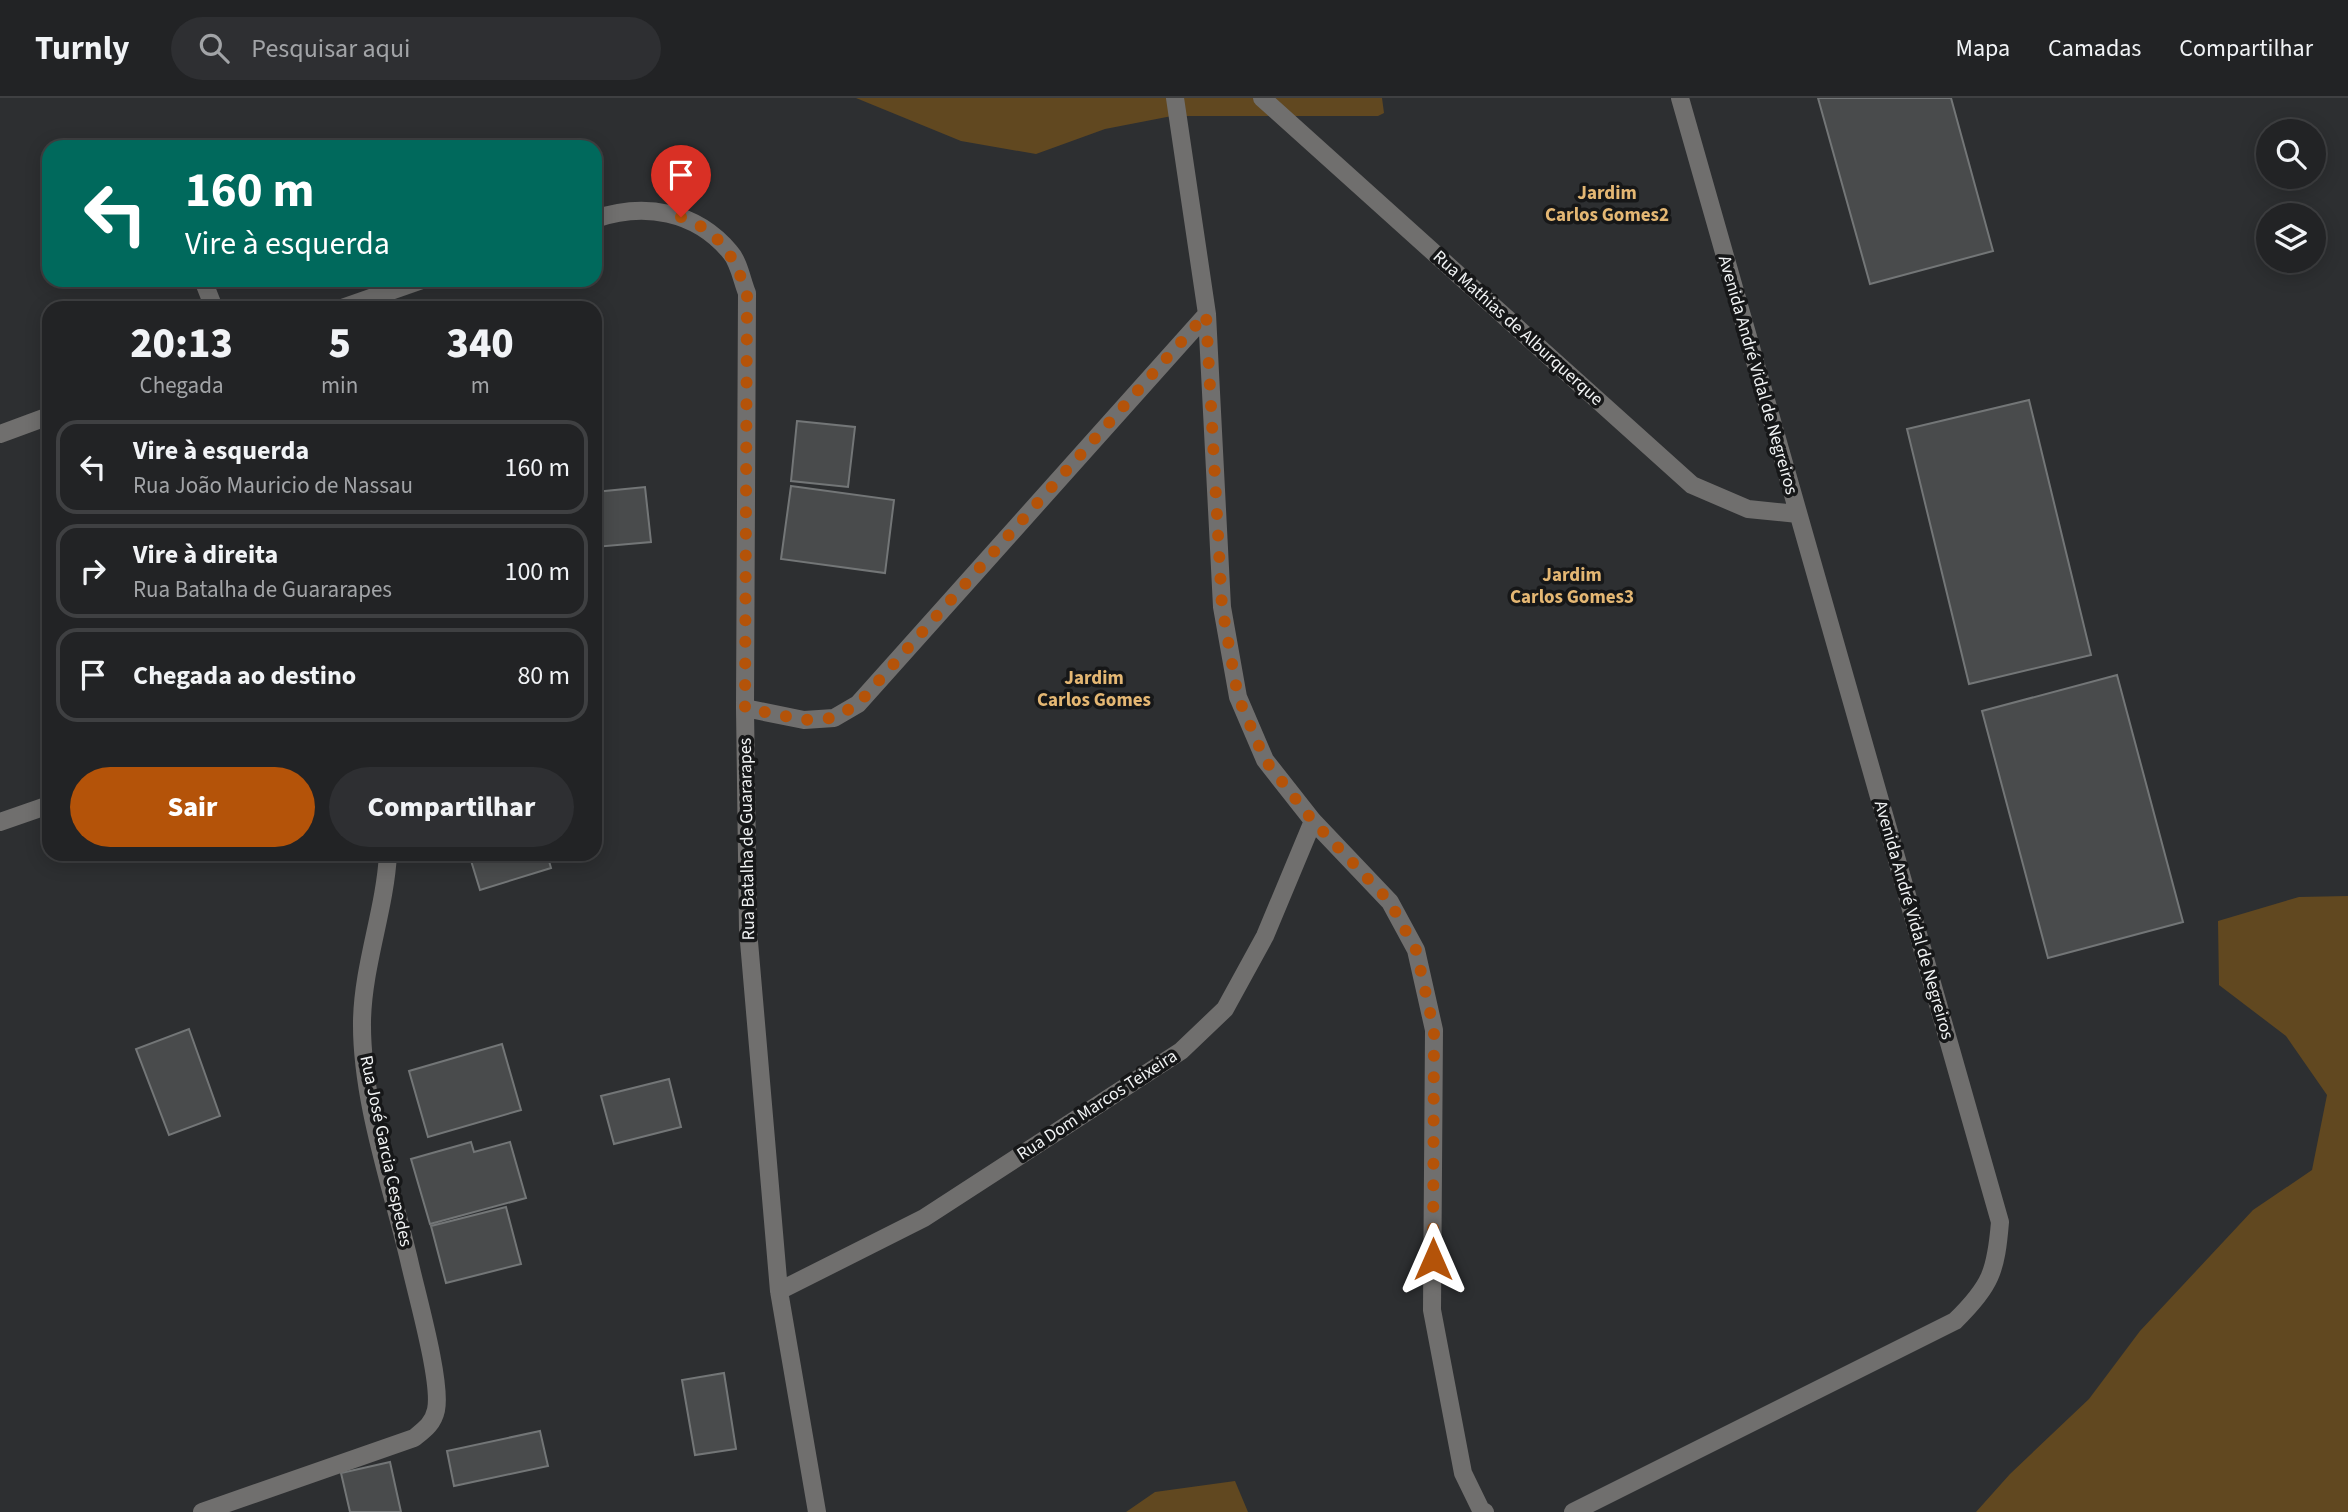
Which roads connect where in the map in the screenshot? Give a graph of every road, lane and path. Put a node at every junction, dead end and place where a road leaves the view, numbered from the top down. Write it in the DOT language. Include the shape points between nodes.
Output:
graph roads {
  1 [pos="1262,98"];
  2 [pos="1680,98"];
  3 [pos="1175,99"];
  4 [pos="602,217"];
  5 [pos="402,287"];
  6 [pos="362,301"];
  7 [pos="1206,314"];
  8 [pos="42,419"];
  9 [pos="0,434"];
  10 [pos="1798,514"];
  11 [pos="745,708"];
  12 [pos="42,807"];
  13 [pos="1313,821"];
  14 [pos="0,822"];
  15 [pos="388,861"];
  16 [pos="779,1290"];
  17 [pos="202,1512"];
  18 [pos="817,1512"];
  19 [pos="1485,1512"];
  20 [pos="1573,1512"];
  1 -- 10 [label="street, Rua Mathias de Alburquerque" via="1692,485 1748,509"];
  2 -- 10 [label="street, Avenida André Vidal de Negreiros"];
  3 -- 7 [label="street"];
  4 -- 11 [label="street, Rua Batalha de Guararapes" via="661,210 701,225 732,254 747,293"];
  5 -- 6 [label="street"];
  7 -- 11 [label="street" via="858,704 834,718 804,720"];
  7 -- 13 [label="street" via="1222,607 1238,697 1265,760"];
  8 -- 9 [label="street"];
  10 -- 20 [label="street, Avenida André Vidal de Negreiros" via="2000,1222 1997,1259 1982,1294 1955,1321"];
  11 -- 16 [label="street, Rua Batalha de Guararapes" via="748,930"];
  12 -- 14 [label="street"];
  13 -- 16 [label="street, Rua Dom Marcos Teixeira" via="1265,936 1224,1009 1181,1051 924,1218"];
  13 -- 19 [label="street" via="1390,902 1416,950 1434,1030 1432,1310 1463,1473"];
  15 -- 17 [label="street, Rua José Garcia Cespedes" via="386,893 362,1019 364,1069 436,1388 436,1410 429,1427 414,1438"];
  16 -- 18 [label="street, Rua Batalha de Guararapes"];
}
